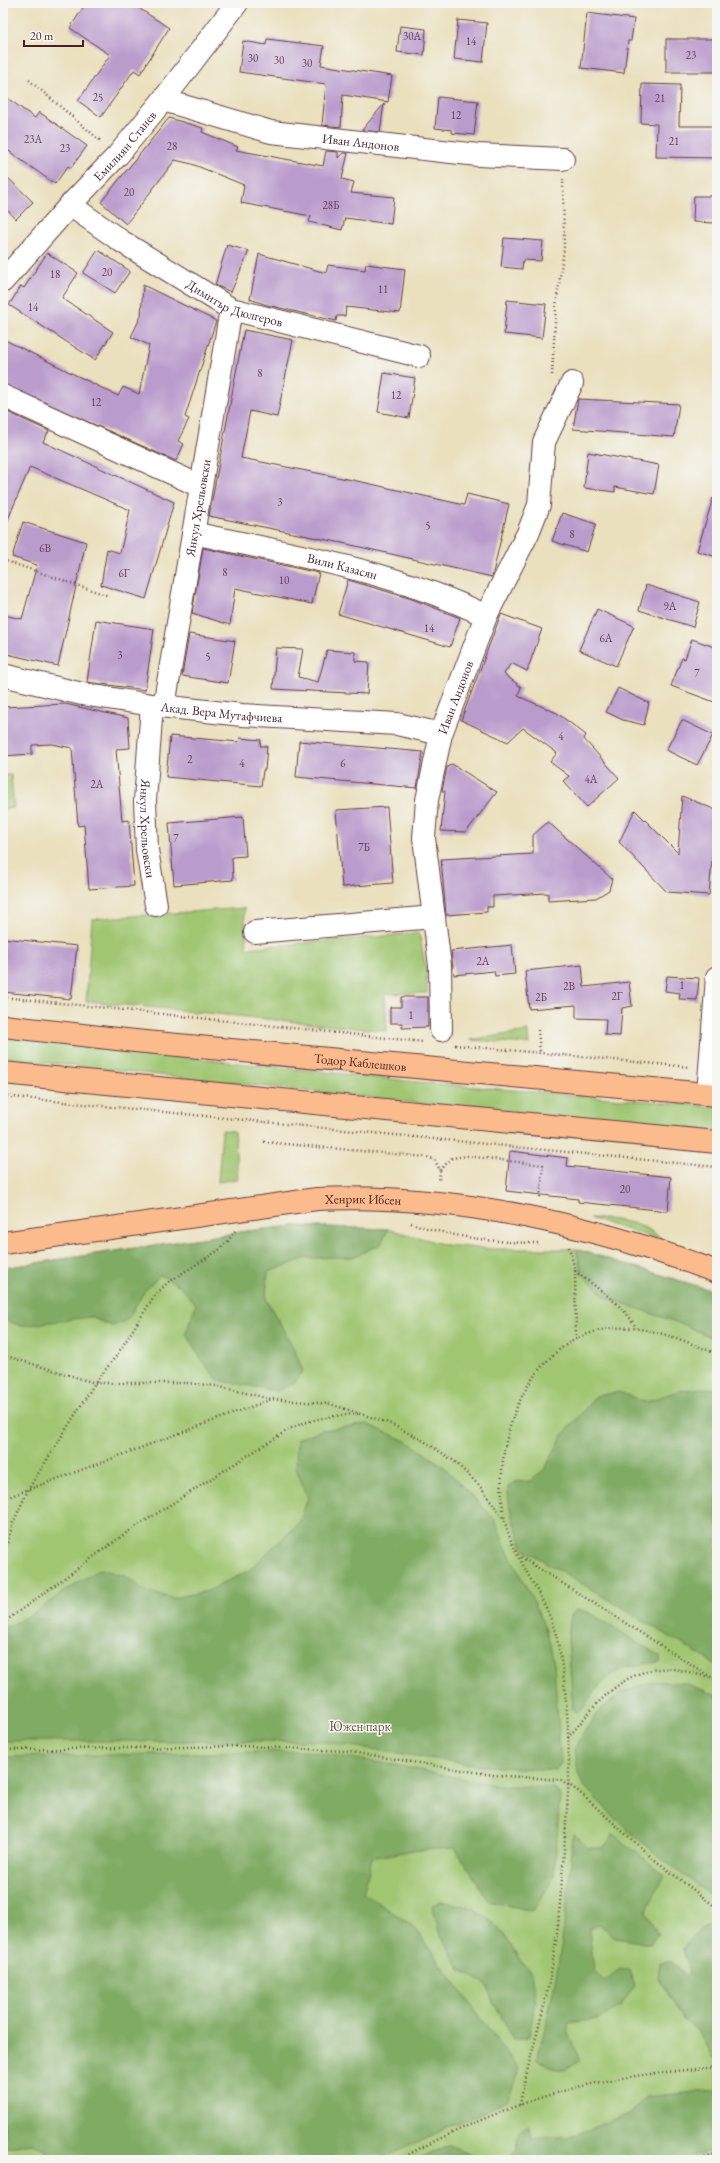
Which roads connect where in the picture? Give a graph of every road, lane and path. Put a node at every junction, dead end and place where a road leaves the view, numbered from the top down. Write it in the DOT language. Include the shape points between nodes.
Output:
graph roads {
  1 [pos="237,3"];
  2 [pos="29,80"];
  3 [pos="163,100"];
  4 [pos="85,127"];
  5 [pos="563,159"];
  6 [pos="70,205"];
  7 [pos="3,282"];
  8 [pos="232,309"];
  9 [pos="419,356"];
  10 [pos="572,383"];
  11 [pos="3,396"];
  12 [pos="200,486"];
  13 [pos="193,534"];
  14 [pos="3,560"];
  15 [pos="109,596"];
  16 [pos="486,616"];
  17 [pos="3,675"];
  18 [pos="158,705"];
  19 [pos="441,734"];
  20 [pos="156,905"];
  21 [pos="434,917"];
  22 [pos="255,932"];
  23 [pos="717,977"];
  24 [pos="3,997"];
  25 [pos="3,1026"];
  26 [pos="538,1030"];
  27 [pos="438,1039"];
  28 [pos="540,1052"];
  29 [pos="696,1068"];
  30 [pos="3,1073"];
  31 [pos="712,1095"];
  32 [pos="3,1096"];
  33 [pos="264,1142"];
  34 [pos="717,1142"];
  35 [pos="717,1167"];
  36 [pos="240,1209"];
  37 [pos="538,1219"];
  38 [pos="405,1220"];
  39 [pos="3,1243"];
  40 [pos="541,1243"];
  41 [pos="562,1244"];
  42 [pos="575,1270"];
  43 [pos="717,1272"];
  44 [pos="636,1328"];
  45 [pos="576,1338"];
  46 [pos="717,1354"];
  47 [pos="3,1355"];
  48 [pos="95,1382"];
  49 [pos="272,1399"];
  50 [pos="364,1414"];
  51 [pos="28,1490"];
  52 [pos="3,1499"];
  53 [pos="504,1520"];
  54 [pos="520,1557"];
  55 [pos="3,1558"];
  56 [pos="3,1623"];
  57 [pos="712,1678"];
  58 [pos="717,1680"];
  59 [pos="568,1738"];
  60 [pos="3,1750"];
  61 [pos="568,1784"];
  62 [pos="717,1908"];
  63 [pos="717,2067"];
  64 [pos="520,2105"];
  65 [pos="717,2155"];
  66 [pos="398,2160"];
  67 [pos="694,2160"];
  1 -- 3 [label="street, Емилиян Станев"];
  2 -- 4 [label="path"];
  3 -- 5 [label="street, Иван Андонов" via="271,132 478,155"];
  3 -- 6 [label="street, Емилиян Станев" via="118,155"];
  5 -- 10 [label="path" via="564,248 556,306 551,375"];
  6 -- 7 [label="street, Емилиян Станев"];
  6 -- 8 [label="street, Димитър Дюлгеров" via="121,241"];
  8 -- 9 [label="street, Димитър Дюлгеров"];
  8 -- 12 [label="street, Янкул Хрельовски"];
  10 -- 16 [label="street, Иван Андонов" via="544,442 539,504 528,533"];
  11 -- 12 [label="street"];
  12 -- 13 [label="street, Янкул Хрельовски"];
  13 -- 16 [label="street, Вили Казасян" via="334,563 455,601"];
  13 -- 18 [label="street, Янкул Хрельовски"];
  14 -- 15 [label="path"];
  16 -- 19 [label="street, Иван Андонов"];
  17 -- 18 [label="street, Акад. Вера Мутафчиева" via="82,694"];
  18 -- 19 [label="street, Акад. Вера Мутафчиева" via="242,715 397,724"];
  18 -- 20 [label="street, Янкул Хрельовски" via="145,801 147,850"];
  19 -- 21 [label="street, Иван Андонов" via="427,800 424,838"];
  21 -- 22 [label="street"];
  21 -- 27 [label="street, Иван Андонов" via="440,966"];
  23 -- 31 [label="street"];
  24 -- 27 [label="path"];
  25 -- 31 [label="main road, Тодор Каблешков"];
  26 -- 28 [label="path"];
  27 -- 28 [label="path"];
  28 -- 29 [label="path"];
  30 -- 34 [label="main road"];
  32 -- 35 [label="path"];
  33 -- 37 [label="path" via="427,1157 434,1159 440,1170 452,1158 467,1156 543,1165"];
  36 -- 37 [label="main road, Хенрик Ибсен" via="317,1199 360,1197 400,1199"];
  36 -- 39 [label="main road, Хенрик Ибсен"];
  36 -- 48 [label="path" via="235,1233 228,1241 167,1283 153,1298 117,1355"];
  37 -- 43 [label="main road, Хенрик Ибсен" via="619,1240"];
  38 -- 40 [label="path" via="432,1230 503,1242"];
  41 -- 42 [label="path" via="568,1245"];
  42 -- 44 [label="path" via="621,1309"];
  42 -- 45 [label="path"];
  44 -- 45 [label="path" via="603,1329"];
  44 -- 46 [label="path" via="685,1341"];
  45 -- 53 [label="path" via="548,1360 528,1383 519,1401 508,1434 502,1466"];
  47 -- 48 [label="path"];
  48 -- 49 [label="path" via="188,1383 216,1386"];
  48 -- 51 [label="path"];
  49 -- 50 [label="path" via="330,1404"];
  49 -- 51 [label="path"];
  50 -- 53 [label="path" via="417,1438 454,1461 479,1485"];
  50 -- 56 [label="path" via="331,1415 291,1428 126,1534"];
  51 -- 52 [label="path"];
  51 -- 55 [label="path" via="13,1523"];
  53 -- 54 [label="path"];
  54 -- 57 [label="path"];
  54 -- 59 [label="path" via="553,1625 561,1656"];
  57 -- 58 [label="path"];
  57 -- 59 [label="path" via="673,1669 650,1670 624,1680 604,1695"];
  59 -- 61 [label="path"];
  60 -- 61 [label="path" via="244,1746 344,1751 493,1775 561,1780"];
  61 -- 62 [label="path" via="651,1857"];
  61 -- 64 [label="path" via="556,1935 549,1982"];
  63 -- 64 [label="path" via="651,2074 587,2085"];
  64 -- 66 [label="path" via="444,2136"];
  65 -- 67 [label="path"];
}
